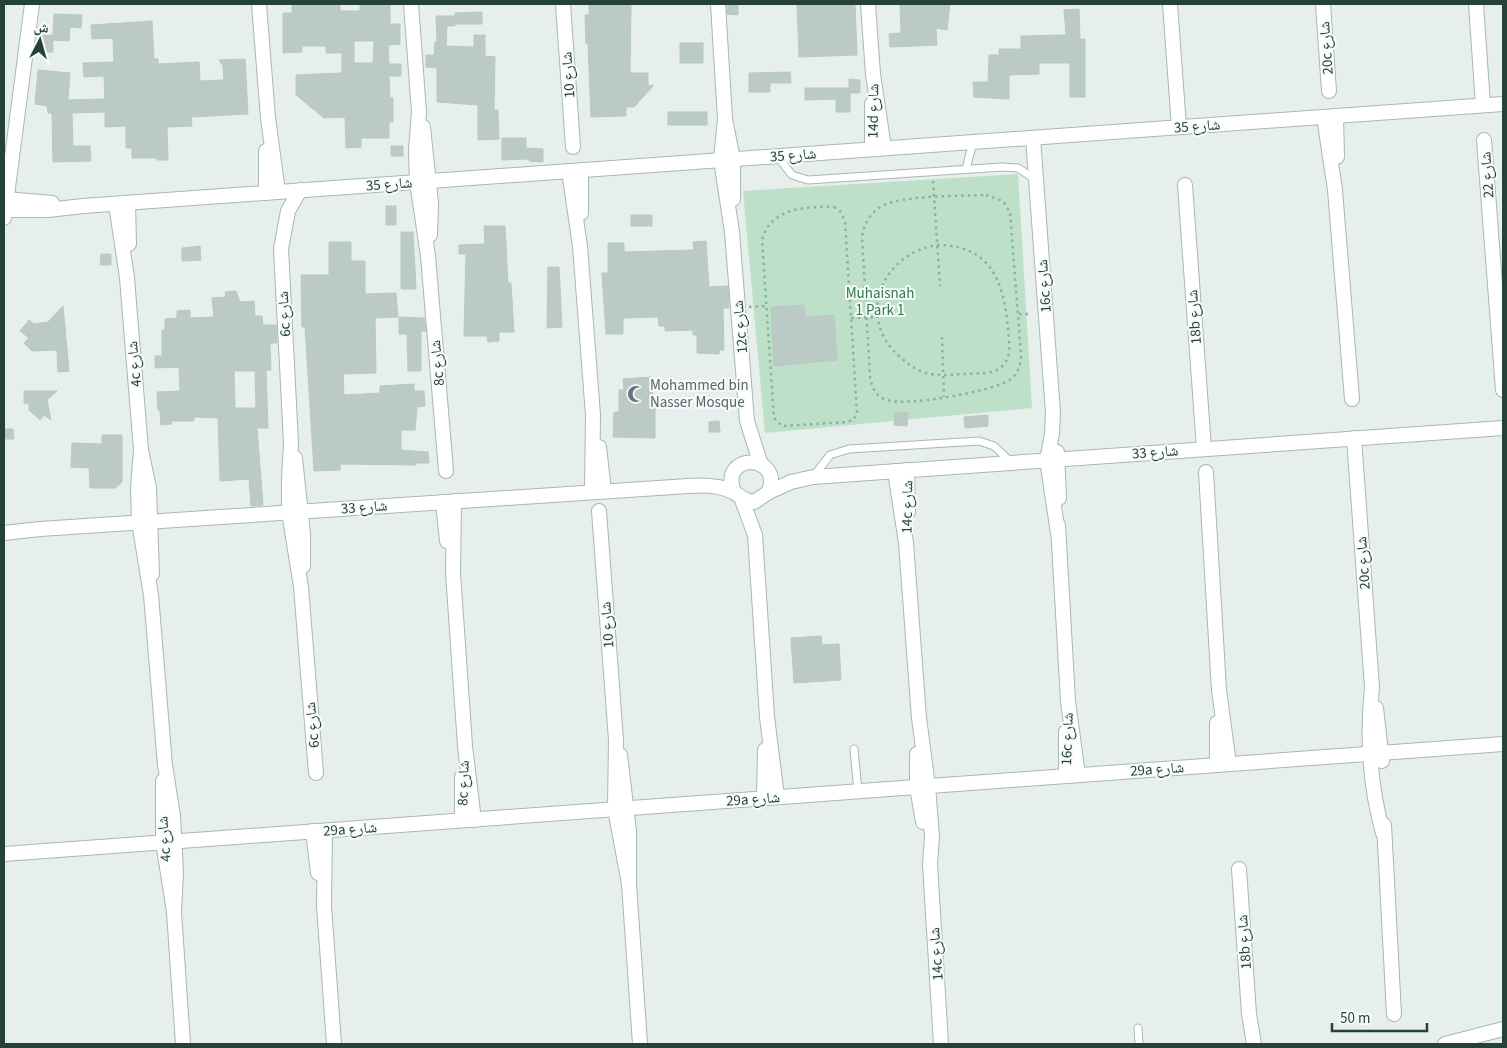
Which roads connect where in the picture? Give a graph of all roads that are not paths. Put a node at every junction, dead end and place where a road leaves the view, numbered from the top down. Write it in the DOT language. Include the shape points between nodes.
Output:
graph roads {
  1 [pos="32,4"];
  2 [pos="259,4"];
  3 [pos="411,4"];
  4 [pos="563,4"];
  5 [pos="718,4"];
  6 [pos="868,4"];
  7 [pos="1170,4"];
  8 [pos="1323,4"];
  9 [pos="1476,4"];
  10 [pos="1328,91"];
  11 [pos="1503,104"];
  12 [pos="1483,105"];
  13 [pos="1330,116"];
  14 [pos="1178,127"];
  15 [pos="1033,138"];
  16 [pos="1484,140"];
  17 [pos="973,142"];
  18 [pos="572,147"];
  19 [pos="878,149"];
  20 [pos="778,156"];
  21 [pos="727,160"];
  22 [pos="966,169"];
  23 [pos="575,171"];
  24 [pos="1036,180"];
  25 [pos="423,182"];
  26 [pos="1185,185"];
  27 [pos="300,190"];
  28 [pos="272,193"];
  29 [pos="122,203"];
  30 [pos="5,209"];
  31 [pos="1503,390"];
  32 [pos="1352,399"];
  33 [pos="747,421"];
  34 [pos="1503,428"];
  35 [pos="1354,438"];
  36 [pos="1204,449"];
  37 [pos="1052,460"];
  38 [pos="1012,463"];
  39 [pos="764,467"];
  40 [pos="736,469"];
  41 [pos="446,471"];
  42 [pos="901,471"];
  43 [pos="1206,472"];
  44 [pos="810,478"];
  45 [pos="688,486"];
  46 [pos="598,492"];
  47 [pos="767,494"];
  48 [pos="738,496"];
  49 [pos="448,502"];
  50 [pos="599,511"];
  51 [pos="295,512"];
  52 [pos="145,522"];
  53 [pos="4,525"];
  54 [pos="40,529"];
  55 [pos="4,533"];
  56 [pos="755,535"];
  57 [pos="1503,744"];
  58 [pos="854,749"];
  59 [pos="1376,753"];
  60 [pos="1223,764"];
  61 [pos="316,773"];
  62 [pos="1072,775"];
  63 [pos="923,786"];
  64 [pos="858,791"];
  65 [pos="771,798"];
  66 [pos="621,809"];
  67 [pos="468,820"];
  68 [pos="319,831"];
  69 [pos="169,842"];
  70 [pos="4,854"];
  71 [pos="1239,869"];
  72 [pos="1249,1014"];
  73 [pos="1394,1014"];
  74 [pos="1138,1028"];
  75 [pos="1503,1029"];
  76 [pos="183,1044"];
  77 [pos="334,1044"];
  78 [pos="640,1044"];
  79 [pos="942,1044"];
  80 [pos="1139,1044"];
  81 [pos="1246,1044"];
  82 [pos="1254,1044"];
  83 [pos="1445,1044"];
  1 -- 30 [label="street"];
  2 -- 28 [label="street"];
  3 -- 25 [label="street, 8c شارع" via="419,112 424,137"];
  4 -- 18 [label="street, شارع 10"];
  5 -- 21 [label="street, 12c شارع"];
  6 -- 19 [label="street, 14d شارع"];
  7 -- 14 [label="street"];
  8 -- 10 [label="street, 20c شارع"];
  9 -- 12 [label="street"];
  11 -- 12 [label="street, شارع 35"];
  12 -- 13 [label="street, شارع 35"];
  13 -- 14 [label="street, شارع 35"];
  13 -- 32 [label="street"];
  14 -- 15 [label="street, شارع 35"];
  15 -- 17 [label="street, شارع 35"];
  15 -- 24 [label="street, 16c شارع"];
  16 -- 31 [label="street, شارع 22"];
  17 -- 19 [label="street, شارع 35"];
  17 -- 22 [label="lane"];
  19 -- 20 [label="street, شارع 35"];
  20 -- 21 [label="street, شارع 35"];
  20 -- 22 [label="lane" via="792,175 808,180"];
  21 -- 23 [label="street, شارع 35"];
  21 -- 33 [label="street, 12c شارع"];
  22 -- 24 [label="lane" via="1010,167 1025,171"];
  23 -- 25 [label="street, شارع 35"];
  23 -- 46 [label="street"];
  24 -- 37 [label="street, 16c شارع" via="1053,413"];
  25 -- 27 [label="street, شارع 35"];
  25 -- 41 [label="street, 8c شارع" via="431,216 428,256"];
  26 -- 36 [label="street, 18b شارع"];
  27 -- 28 [label="street, شارع 35"];
  27 -- 51 [label="street, 6c شارع" via="288,211 281,249 292,442 288,480"];
  28 -- 29 [label="street, شارع 35"];
  29 -- 30 [label="street, شارع 35"];
  29 -- 52 [label="street, 4c شارع" via="141,450 138,475"];
  33 -- 39 [label="street, 12c شارع"];
  33 -- 40 [label="street, 12c شارع"];
  34 -- 35 [label="street, شارع 33"];
  35 -- 36 [label="street, شارع 33"];
  35 -- 59 [label="street, 20c شارع" via="1372,688 1369,725"];
  36 -- 37 [label="street, شارع 33"];
  37 -- 38 [label="street, شارع 33"];
  37 -- 62 [label="street, 16c شارع"];
  38 -- 42 [label="street, شارع 33"];
  38 -- 44 [label="lane" via="994,446 980,441 850,449 830,455"];
  39 -- 40 [label="street" via="747,462"];
  39 -- 44 [label="street, شارع 33"];
  39 -- 47 [label="street" via="771,480"];
  40 -- 45 [label="street, شارع 33"];
  40 -- 48 [label="street" via="731,480"];
  42 -- 44 [label="street, شارع 33"];
  42 -- 63 [label="street, 14c شارع"];
  43 -- 60 [label="street"];
  44 -- 47 [label="street, شارع 33" via="783,484"];
  45 -- 46 [label="street, شارع 33"];
  45 -- 48 [label="street, شارع 33" via="707,486"];
  46 -- 49 [label="street, شارع 33"];
  47 -- 48 [label="street" via="754,502"];
  47 -- 56 [label="street"];
  48 -- 56 [label="street"];
  49 -- 51 [label="street, شارع 33"];
  49 -- 67 [label="street, 8c شارع"];
  50 -- 66 [label="street, شارع 10"];
  51 -- 52 [label="street, شارع 33"];
  51 -- 61 [label="street, 6c شارع"];
  52 -- 54 [label="street, شارع 33"];
  52 -- 69 [label="street, 4c شارع" via="165,765 162,803"];
  53 -- 54 [label="street, شارع 33"];
  54 -- 55 [label="street, شارع 33"];
  56 -- 65 [label="street"];
  57 -- 59 [label="street, 29a شارع"];
  58 -- 64 [label="lane"];
  59 -- 60 [label="street, 29a شارع"];
  59 -- 73 [label="street, 20c شارع" via="1377,807 1383,834"];
  60 -- 62 [label="street, 29a شارع"];
  62 -- 63 [label="street, 29a شارع"];
  63 -- 64 [label="street, 29a شارع"];
  63 -- 79 [label="street, 14c شارع"];
  64 -- 65 [label="street, 29a شارع"];
  65 -- 66 [label="street, 29a شارع"];
  66 -- 67 [label="street, 29a شارع"];
  66 -- 78 [label="street, شارع 10"];
  67 -- 68 [label="street, 29a شارع"];
  68 -- 69 [label="street, 29a شارع"];
  68 -- 77 [label="street"];
  69 -- 70 [label="street, 29a شارع"];
  69 -- 76 [label="street, 4c شارع"];
  71 -- 72 [label="street, 18b شارع"];
  72 -- 81 [label="street, 18b شارع"];
  72 -- 82 [label="street, 18b شارع"];
  74 -- 80 [label="lane"];
  75 -- 83 [label="street"];
}
